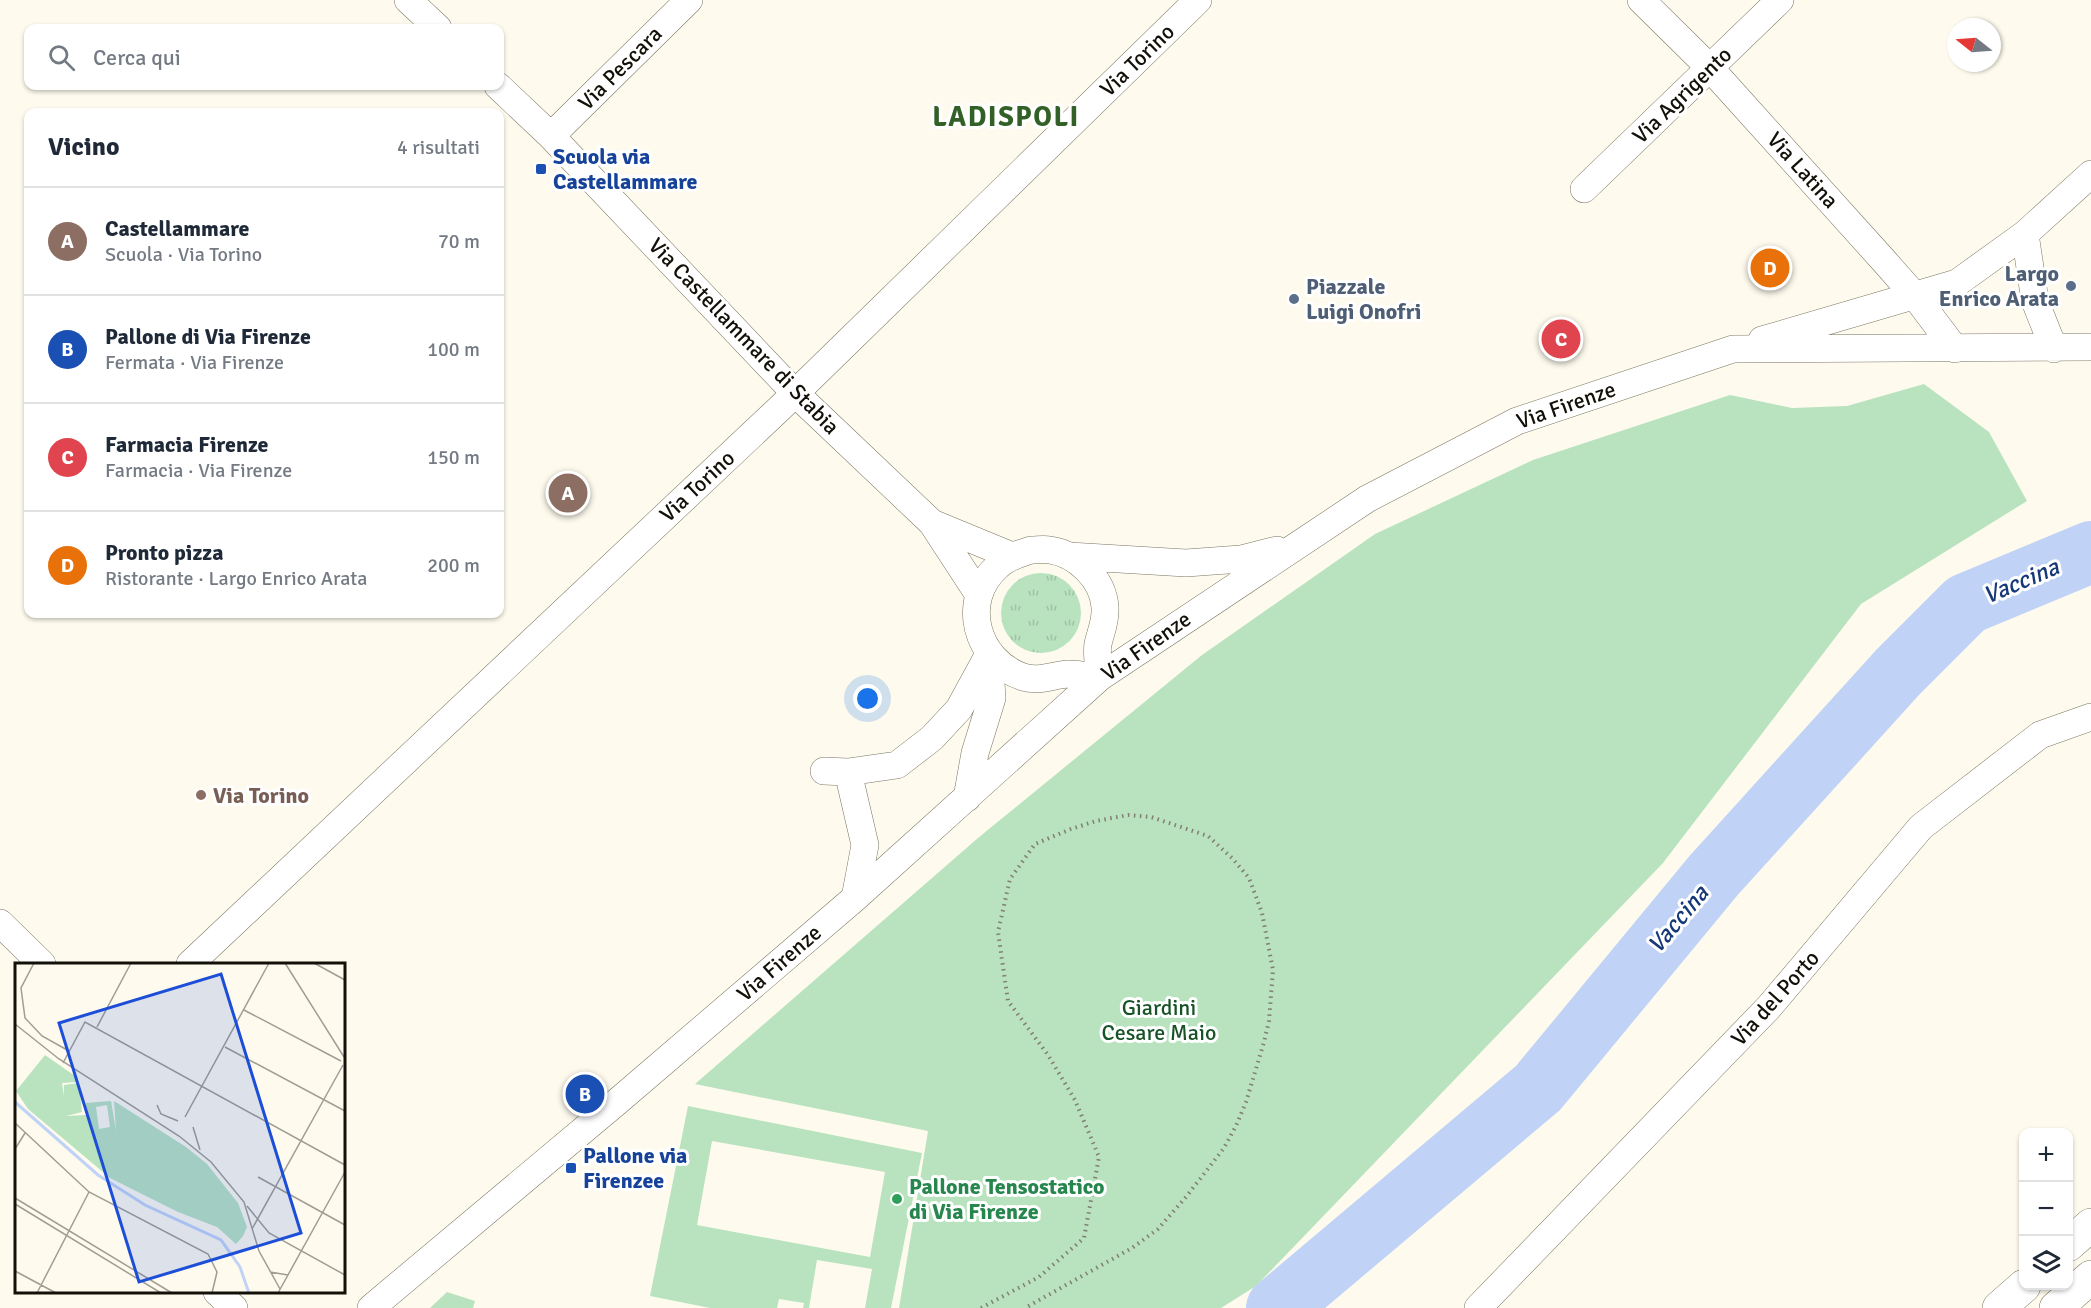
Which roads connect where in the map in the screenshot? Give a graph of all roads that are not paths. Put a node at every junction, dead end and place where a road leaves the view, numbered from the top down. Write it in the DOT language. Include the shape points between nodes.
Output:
graph roads {
  1 [pos="408,0"];
  2 [pos="689,0"];
  3 [pos="1198,0"];
  4 [pos="1641,0"];
  5 [pos="1780,0"];
  6 [pos="434,24"];
  7 [pos="1710,68"];
  8 [pos="502,90"];
  9 [pos="551,136"];
  10 [pos="2091,174"];
  11 [pos="1584,189"];
  12 [pos="2025,234"];
  13 [pos="1915,296"];
  14 [pos="2091,347"];
  15 [pos="1732,349"];
  16 [pos="1955,349"];
  17 [pos="2054,349"];
  18 [pos="795,393"];
  19 [pos="932,523"];
  20 [pos="1298,544"];
  21 [pos="1012,556"];
  22 [pos="1069,556"];
  23 [pos="979,595"];
  24 [pos="989,654"];
  25 [pos="1100,677"];
  26 [pos="2091,717"];
  27 [pos="968,798"];
  28 [pos="855,898"];
  29 [pos="0,923"];
  30 [pos="41,963"];
  31 [pos="191,963"];
  32 [pos="2091,1225"];
  33 [pos="2073,1241"];
  34 [pos="2083,1283"];
  35 [pos="2019,1290"];
  36 [pos="371,1308"];
  37 [pos="1478,1308"];
  38 [pos="1999,1308"];
  39 [pos="2056,1308"];
  1 -- 6 [label="street"];
  2 -- 9 [label="street, Via Pescara"];
  3 -- 18 [label="street, Via Torino"];
  4 -- 7 [label="street, Via Latina"];
  5 -- 7 [label="street, Via Agrigento"];
  7 -- 11 [label="street, Via Agrigento"];
  7 -- 13 [label="street, Via Latina"];
  8 -- 9 [label="street, Via Castellammare di Stabia"];
  9 -- 18 [label="street, Via Castellammare di Stabia"];
  10 -- 12 [label="street"];
  12 -- 13 [label="street" via="1957,283"];
  12 -- 17 [label="street" via="2035,301"];
  13 -- 15 [label="street"];
  13 -- 16 [label="street, Via Latina"];
  14 -- 17 [label="street, Via Firenze"];
  15 -- 16 [label="street, Via Firenze"];
  15 -- 20 [label="street, Via Firenze" via="1517,421 1367,499"];
  16 -- 17 [label="street, Via Firenze"];
  18 -- 19 [label="street, Via Castellammare di Stabia"];
  18 -- 31 [label="street, Via Torino"];
  19 -- 21 [label="street"];
  19 -- 23 [label="street, Via Castellammare di Stabia"];
  20 -- 22 [label="street" via="1241,559 1186,563"];
  20 -- 25 [label="street, Via Firenze"];
  21 -- 22 [label="street" via="1050,550"];
  21 -- 23 [label="street" via="986,579"];
  22 -- 25 [label="street" via="1086,568 1099,585 1105,605 1105,626 1097,646"];
  23 -- 24 [label="street" via="979,636"];
  24 -- 25 [label="street" via="1005,669 1024,677"];
  24 -- 27 [label="street" via="992,698 975,753"];
  24 -- 28 [label="street" via="959,709 932,738 897,765 836,771 866,845"];
  25 -- 27 [label="street, Via Firenze"];
  26 -- 37 [label="street, Via del Porto" via="2040,735 1921,827 1769,1007"];
  27 -- 28 [label="street, Via Firenze"];
  28 -- 36 [label="street, Via Firenze"];
  29 -- 30 [label="street"];
  32 -- 33 [label="street"];
  34 -- 39 [label="street"];
  35 -- 38 [label="street"];
}
